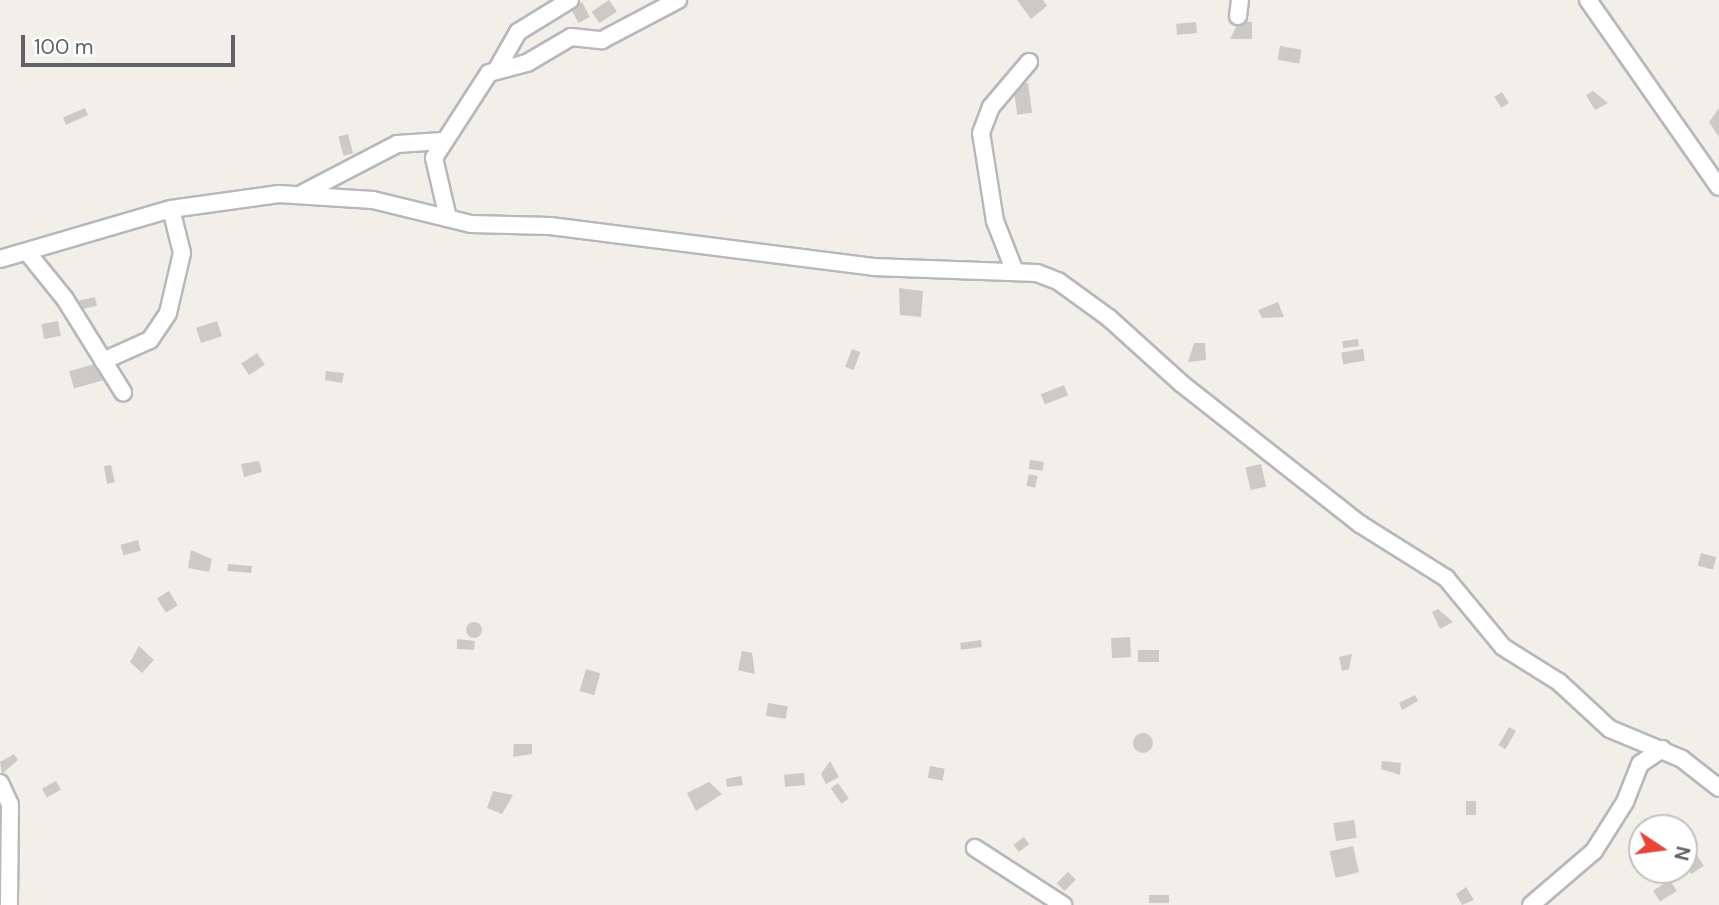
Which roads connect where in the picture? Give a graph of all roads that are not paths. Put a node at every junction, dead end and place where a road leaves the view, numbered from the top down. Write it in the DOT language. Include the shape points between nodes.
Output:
graph roads {
  1 [pos="570,0"];
  2 [pos="678,0"];
  3 [pos="1588,0"];
  4 [pos="1029,62"];
  5 [pos="498,69"];
  6 [pos="442,141"];
  7 [pos="1719,187"];
  8 [pos="300,194"];
  9 [pos="171,209"];
  10 [pos="448,218"];
  11 [pos="27,251"];
  12 [pos="0,259"];
  13 [pos="1015,272"];
  14 [pos="103,361"];
  15 [pos="123,392"];
  16 [pos="1662,749"];
  17 [pos="0,783"];
  18 [pos="1719,788"];
  19 [pos="975,848"];
  20 [pos="9,905"];
  21 [pos="1063,905"];
  22 [pos="1531,905"];
  1 -- 5 [label="street" via="518,32"];
  2 -- 5 [label="street" via="601,40 571,37 527,63"];
  3 -- 7 [label="street"];
  4 -- 13 [label="street" via="990,107 981,133 995,221"];
  5 -- 6 [label="street" via="478,86"];
  6 -- 8 [label="street" via="397,144"];
  6 -- 10 [label="street" via="433,172"];
  8 -- 9 [label="street" via="252,193"];
  8 -- 10 [label="street" via="373,200"];
  9 -- 11 [label="street"];
  9 -- 14 [label="street" via="182,253 168,313 150,340"];
  10 -- 13 [label="street" via="873,267"];
  11 -- 12 [label="street"];
  11 -- 14 [label="street"];
  13 -- 16 [label="street" via="1037,273 1081,296 1352,518 1446,578 1503,648 1559,682 1610,729"];
  14 -- 15 [label="street"];
  16 -- 18 [label="street"];
  16 -- 22 [label="street" via="1640,764 1625,802 1594,851"];
  17 -- 20 [label="street" via="10,804"];
  19 -- 21 [label="street"];
}
